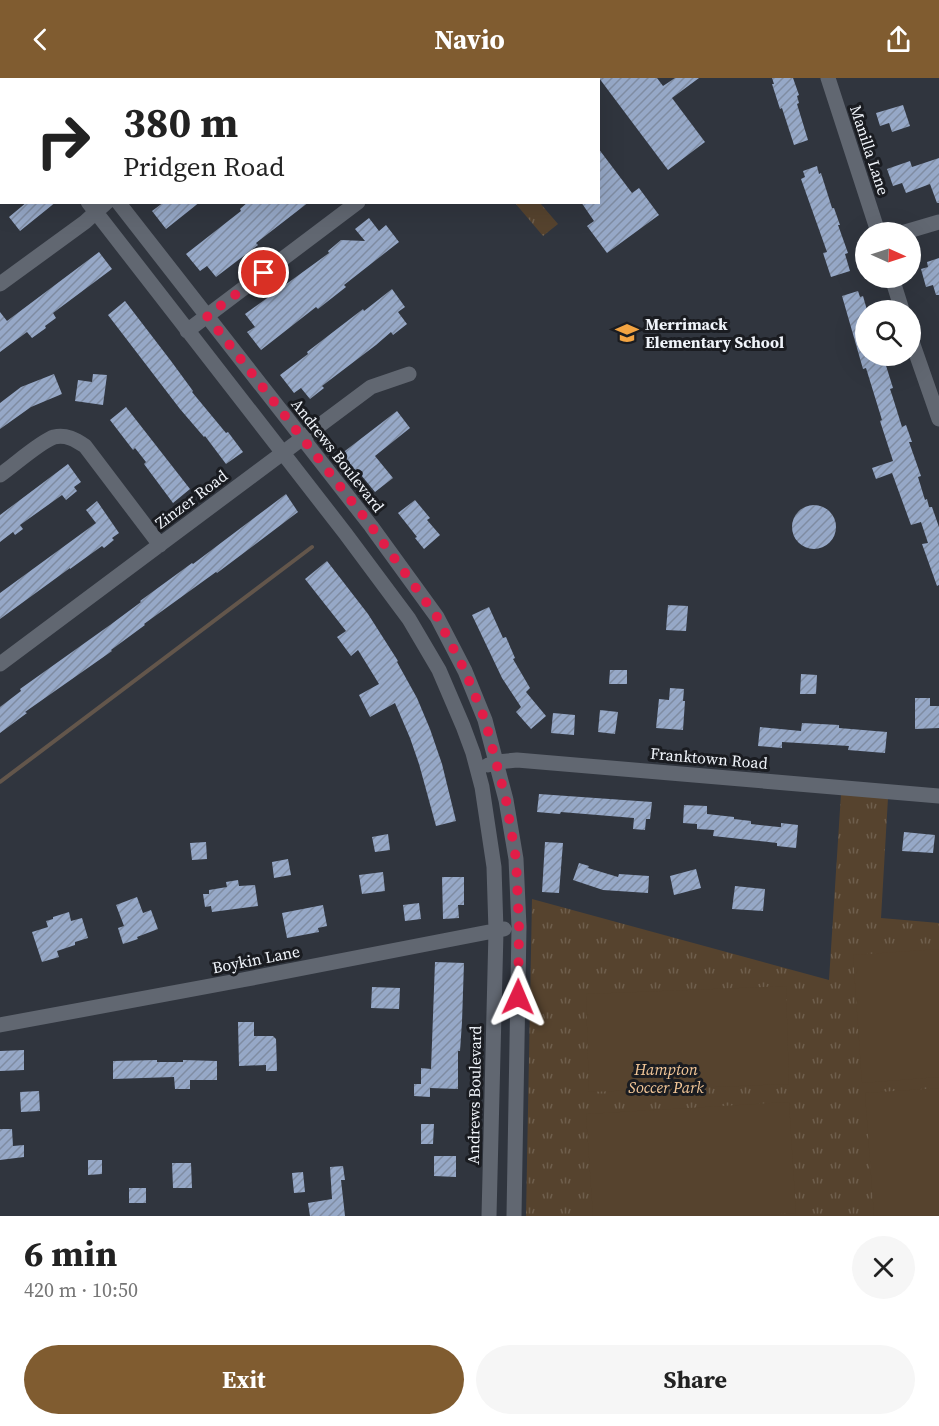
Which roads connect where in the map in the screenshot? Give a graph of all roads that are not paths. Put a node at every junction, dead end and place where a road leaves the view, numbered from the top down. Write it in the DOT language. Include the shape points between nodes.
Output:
graph roads {
  1 [pos="828,78"];
  2 [pos="120,204"];
  3 [pos="355,204"];
  4 [pos="97,206"];
  5 [pos="875,222"];
  6 [pos="939,222"];
  7 [pos="921,227"];
  8 [pos="0,284"];
  9 [pos="207,316"];
  10 [pos="188,331"];
  11 [pos="920,366"];
  12 [pos="409,374"];
  13 [pos="939,419"];
  14 [pos="302,439"];
  15 [pos="283,454"];
  16 [pos="0,475"];
  17 [pos="160,545"];
  18 [pos="0,664"];
  19 [pos="497,762"];
  20 [pos="477,768"];
  21 [pos="939,796"];
  22 [pos="519,927"];
  23 [pos="496,930"];
  24 [pos="0,1025"];
  25 [pos="489,1216"];
  26 [pos="514,1216"];
  1 -- 5 [label="street, Manilla Lane"];
  2 -- 9 [label="street, Andrews Boulevard"];
  3 -- 9 [label="street"];
  4 -- 8 [label="street" via="85,222"];
  4 -- 10 [label="street, Andrews Boulevard"];
  6 -- 7 [label="street"];
  9 -- 10 [label="street"];
  9 -- 14 [label="street, Andrews Boulevard"];
  10 -- 15 [label="street, Andrews Boulevard"];
  11 -- 13 [label="street"];
  12 -- 14 [label="street, Zinzer Road" via="371,387"];
  14 -- 15 [label="street, Zinzer Road"];
  14 -- 19 [label="street, Andrews Boulevard" via="437,617 465,671"];
  15 -- 17 [label="street, Zinzer Road"];
  15 -- 20 [label="street, Andrews Boulevard" via="390,592 423,642 451,694"];
  16 -- 17 [label="street" via="56,436 73,438 85,446"];
  17 -- 18 [label="street, Zinzer Road"];
  19 -- 20 [label="street, Franktown Road"];
  19 -- 21 [label="street, Franktown Road" via="517,760"];
  19 -- 22 [label="street, Andrews Boulevard" via="516,859"];
  20 -- 23 [label="street, Andrews Boulevard" via="494,867"];
  22 -- 23 [label="street, Boykin Lane"];
  22 -- 26 [label="street, Andrews Boulevard"];
  23 -- 24 [label="street, Boykin Lane"];
  23 -- 25 [label="street, Andrews Boulevard"];
}
